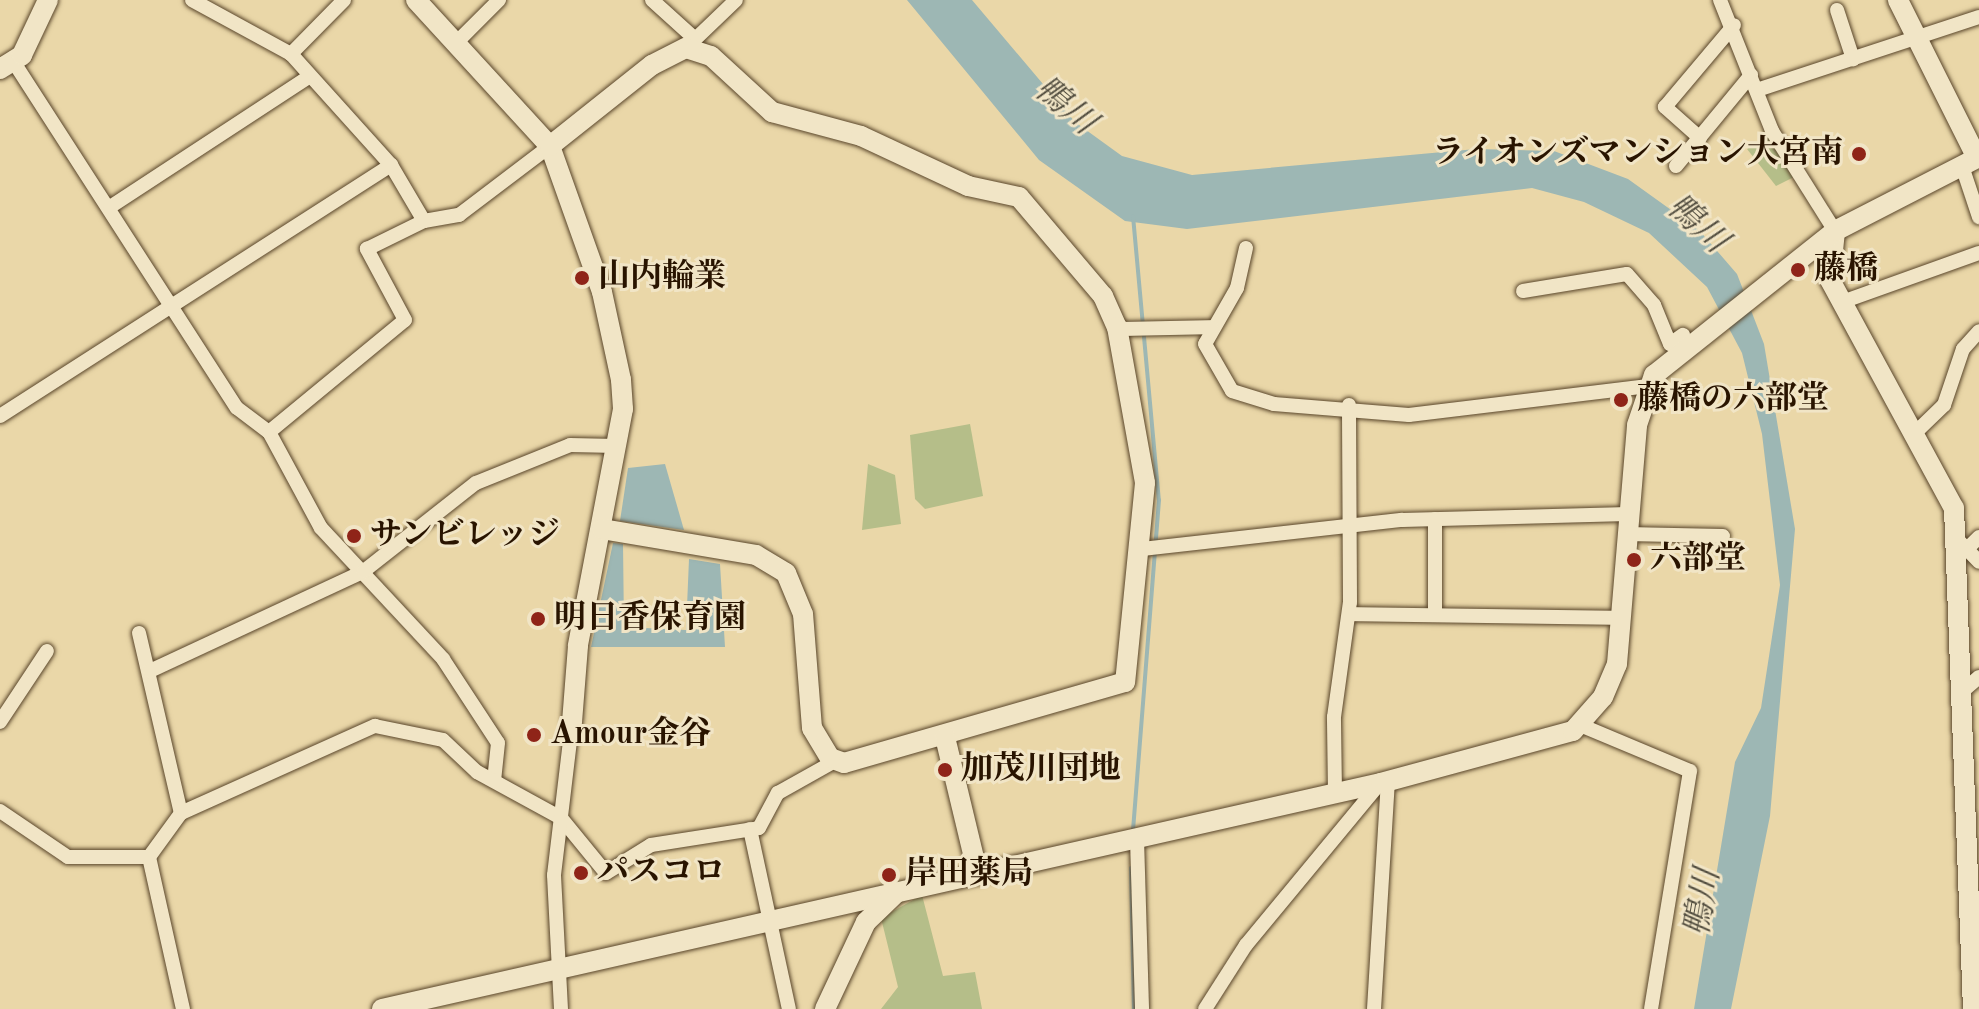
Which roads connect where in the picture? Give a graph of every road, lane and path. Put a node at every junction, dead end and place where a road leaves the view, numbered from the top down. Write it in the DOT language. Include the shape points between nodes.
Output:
graph roads {
  1 [pos="48,0"];
  2 [pos="192,0"];
  3 [pos="344,0"];
  4 [pos="416,0"];
  5 [pos="499,0"];
  6 [pos="652,0"];
  7 [pos="736,0"];
  8 [pos="1720,0"];
  9 [pos="1898,0"];
  10 [pos="1837,10"];
  11 [pos="1979,17"];
  12 [pos="1734,25"];
  13 [pos="1917,38"];
  14 [pos="456,43"];
  15 [pos="690,43"];
  16 [pos="291,54"];
  17 [pos="1853,59"];
  18 [pos="8,66"];
  19 [pos="309,77"];
  20 [pos="1754,82"];
  21 [pos="1700,138"];
  22 [pos="550,146"];
  23 [pos="1973,160"];
  24 [pos="391,165"];
  25 [pos="1676,166"];
  26 [pos="110,207"];
  27 [pos="1979,217"];
  28 [pos="424,221"];
  29 [pos="1835,231"];
  30 [pos="1246,248"];
  31 [pos="1979,253"];
  32 [pos="1523,291"];
  33 [pos="1842,302"];
  34 [pos="174,303"];
  35 [pos="1211,327"];
  36 [pos="1117,329"];
  37 [pos="1979,331"];
  38 [pos="1688,337"];
  39 [pos="1648,386"];
  40 [pos="1349,405"];
  41 [pos="0,416"];
  42 [pos="269,432"];
  43 [pos="1916,432"];
  44 [pos="617,446"];
  45 [pos="1435,519"];
  46 [pos="1627,524"];
  47 [pos="1351,525"];
  48 [pos="602,529"];
  49 [pos="1723,536"];
  50 [pos="1968,543"];
  51 [pos="1142,549"];
  52 [pos="1979,562"];
  53 [pos="364,571"];
  54 [pos="1349,614"];
  55 [pos="1435,615"];
  56 [pos="1623,618"];
  57 [pos="139,633"];
  58 [pos="47,651"];
  59 [pos="150,671"];
  60 [pos="1972,683"];
  61 [pos="0,722"];
  62 [pos="572,723"];
  63 [pos="1580,725"];
  64 [pos="945,737"];
  65 [pos="835,761"];
  66 [pos="494,779"];
  67 [pos="1384,782"];
  68 [pos="1335,793"];
  69 [pos="0,811"];
  70 [pos="181,813"];
  71 [pos="561,818"];
  72 [pos="750,829"];
  73 [pos="1137,839"];
  74 [pos="149,857"];
  75 [pos="1973,869"];
  76 [pos="978,874"];
  77 [pos="898,891"];
  78 [pos="769,920"];
  79 [pos="1975,966"];
  80 [pos="557,968"];
  81 [pos="388,1008"];
  82 [pos="183,1009"];
  83 [pos="561,1009"];
  84 [pos="789,1009"];
  85 [pos="825,1009"];
  86 [pos="1142,1009"];
  87 [pos="1205,1009"];
  88 [pos="1374,1009"];
  89 [pos="1651,1009"];
  90 [pos="1973,1009"];
  1 -- 18 [label="street"];
  2 -- 16 [label="street"];
  3 -- 16 [label="street"];
  4 -- 14 [label="street"];
  5 -- 14 [label="street"];
  6 -- 15 [label="street"];
  7 -- 15 [label="street"];
  8 -- 12 [label="street"];
  9 -- 13 [label="street"];
  10 -- 17 [label="street"];
  11 -- 13 [label="street"];
  12 -- 20 [label="street"];
  12 -- 21 [label="street" via="1665,107"];
  13 -- 17 [label="street"];
  13 -- 23 [label="street"];
  14 -- 22 [label="street"];
  15 -- 22 [label="street" via="652,65"];
  15 -- 36 [label="street" via="772,112 861,136 968,186 1019,197 1103,296"];
  16 -- 19 [label="street"];
  17 -- 20 [label="street"];
  18 -- 26 [label="street"];
  19 -- 24 [label="street"];
  19 -- 26 [label="street"];
  20 -- 21 [label="street"];
  20 -- 29 [label="street" via="1772,131"];
  21 -- 25 [label="street"];
  22 -- 28 [label="street" via="459,215"];
  22 -- 44 [label="street" via="602,292 621,380"];
  23 -- 27 [label="street"];
  23 -- 29 [label="street"];
  24 -- 28 [label="street"];
  24 -- 34 [label="street"];
  26 -- 34 [label="street"];
  28 -- 42 [label="street" via="367,249 405,320"];
  29 -- 33 [label="street" via="1830,280"];
  29 -- 38 [label="street"];
  30 -- 35 [label="street" via="1237,288"];
  31 -- 33 [label="street"];
  32 -- 38 [label="street" via="1627,274 1654,305 1670,344"];
  33 -- 43 [label="street"];
  34 -- 41 [label="street"];
  34 -- 42 [label="street" via="237,408"];
  35 -- 36 [label="street"];
  35 -- 40 [label="street" via="1205,344 1232,391 1274,404"];
  36 -- 51 [label="street" via="1145,483"];
  37 -- 43 [label="street" via="1963,349 1944,405"];
  38 -- 39 [label="street"];
  39 -- 40 [label="street" via="1631,382 1470,412 1409,415"];
  39 -- 46 [label="street"];
  40 -- 47 [label="street"];
  42 -- 53 [label="street" via="321,528"];
  43 -- 50 [label="street"];
  44 -- 48 [label="street"];
  44 -- 53 [label="street" via="570,445 476,483"];
  45 -- 46 [label="street"];
  45 -- 47 [label="street"];
  45 -- 55 [label="street"];
  46 -- 49 [label="street"];
  46 -- 56 [label="street"];
  47 -- 51 [label="street"];
  47 -- 54 [label="street"];
  48 -- 62 [label="street" via="578,646"];
  48 -- 65 [label="street" via="756,555 786,573 803,614 812,728"];
  50 -- 52 [label="street"];
  50 -- 60 [label="street"];
  51 -- 64 [label="street" via="1125,682"];
  53 -- 59 [label="street"];
  53 -- 66 [label="street" via="443,659 498,743"];
  54 -- 55 [label="street"];
  54 -- 68 [label="street" via="1334,717"];
  55 -- 56 [label="street"];
  56 -- 63 [label="street" via="1613,677"];
  57 -- 59 [label="street"];
  58 -- 61 [label="street"];
  59 -- 70 [label="street"];
  60 -- 75 [label="street"];
  62 -- 71 [label="street"];
  63 -- 67 [label="street" via="1542,745"];
  63 -- 89 [label="street" via="1690,771"];
  64 -- 65 [label="street"];
  64 -- 76 [label="street"];
  65 -- 72 [label="street" via="778,793 769,817"];
  66 -- 70 [label="street" via="443,740 375,726"];
  66 -- 71 [label="street"];
  67 -- 68 [label="street"];
  67 -- 87 [label="street" via="1246,945"];
  67 -- 88 [label="street"];
  68 -- 73 [label="street"];
  69 -- 74 [label="street" via="68,857"];
  70 -- 74 [label="street"];
  71 -- 72 [label="street" via="606,873 651,845"];
  71 -- 80 [label="street"];
  72 -- 78 [label="street"];
  73 -- 76 [label="street"];
  73 -- 86 [label="street"];
  74 -- 82 [label="street"];
  75 -- 79 [label="street"];
  76 -- 77 [label="street"];
  77 -- 78 [label="street"];
  77 -- 85 [label="street" via="866,922"];
  78 -- 80 [label="street"];
  78 -- 84 [label="street"];
  79 -- 90 [label="street"];
  80 -- 81 [label="street"];
  80 -- 83 [label="street"];
}
